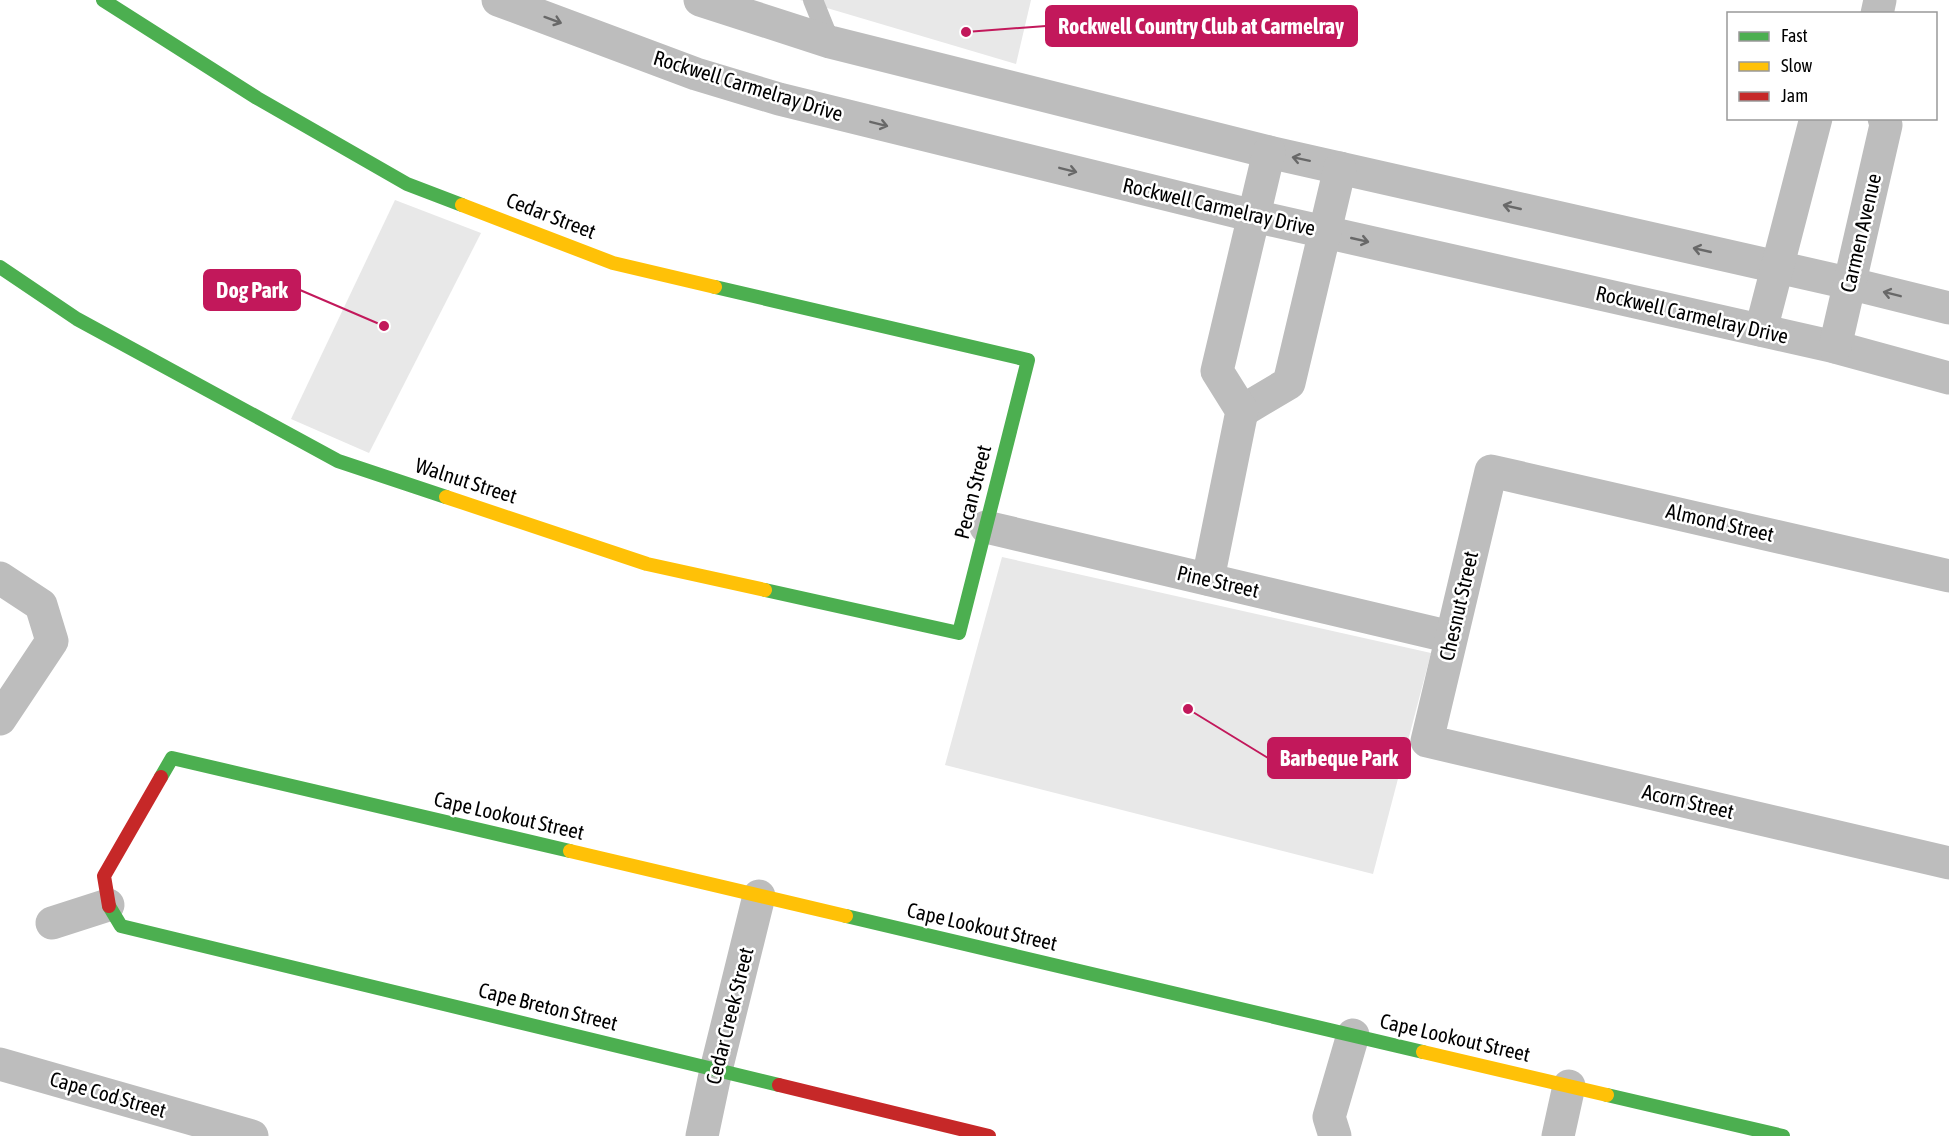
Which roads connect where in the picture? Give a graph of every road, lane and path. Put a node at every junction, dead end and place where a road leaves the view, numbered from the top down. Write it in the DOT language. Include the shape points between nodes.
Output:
graph roads {
  1 [pos="103,0"];
  2 [pos="498,0"];
  3 [pos="700,0"];
  4 [pos="813,0"];
  5 [pos="747,8"];
  6 [pos="830,42"];
  7 [pos="1815,120"];
  8 [pos="1885,120"];
  9 [pos="1269,152"];
  10 [pos="1340,168"];
  11 [pos="1254,216"];
  12 [pos="1325,232"];
  13 [pos="0,267"];
  14 [pos="1777,267"];
  15 [pos="1848,283"];
  16 [pos="1949,308"];
  17 [pos="1761,330"];
  18 [pos="1835,347"];
  19 [pos="1028,360"];
  20 [pos="1949,378"];
  21 [pos="1242,411"];
  22 [pos="1491,471"];
  23 [pos="986,527"];
  24 [pos="1949,576"];
  25 [pos="0,578"];
  26 [pos="1208,579"];
  27 [pos="959,633"];
  28 [pos="1451,637"];
  29 [pos="0,719"];
  30 [pos="1427,741"];
  31 [pos="1949,863"];
  32 [pos="759,896"];
  33 [pos="108,905"];
  34 [pos="52,923"];
  35 [pos="1353,1035"];
  36 [pos="0,1064"];
  37 [pos="716,1070"];
  38 [pos="1569,1086"];
  39 [pos="252,1136"];
  40 [pos="702,1136"];
  41 [pos="989,1136"];
  42 [pos="1335,1136"];
  43 [pos="1558,1136"];
  44 [pos="1783,1136"];
  1 -- 19 [label="street, Cedar Street" via="257,98 407,184 613,263"];
  2 -- 11 [label="street, Rockwell Carmelray Drive, one-way" via="696,74 779,99"];
  3 -- 5 [label="street"];
  4 -- 6 [label="lane"];
  5 -- 6 [label="street"];
  6 -- 9 [label="street"];
  7 -- 14 [label="street"];
  8 -- 15 [label="street, Carmen Avenue"];
  10 -- 9 [label="street, one-way"];
  9 -- 11 [label="street"];
  10 -- 12 [label="street"];
  14 -- 10 [label="street, one-way"];
  11 -- 12 [label="street, Rockwell Carmelray Drive"];
  11 -- 21 [label="street" via="1217,371"];
  12 -- 17 [label="street, Rockwell Carmelray Drive, one-way"];
  12 -- 21 [label="street" via="1289,383"];
  13 -- 27 [label="street, Walnut Street" via="77,319 338,460 647,564"];
  14 -- 15 [label="street"];
  14 -- 17 [label="street"];
  16 -- 15 [label="street, one-way"];
  15 -- 18 [label="street, Carmen Avenue"];
  17 -- 18 [label="street, Rockwell Carmelray Drive"];
  18 -- 20 [label="street, Rockwell Carmelray Drive"];
  19 -- 23 [label="street, Pecan Street"];
  21 -- 26 [label="street"];
  22 -- 24 [label="street, Almond Street"];
  22 -- 28 [label="street, Chesnut Street"];
  23 -- 26 [label="street, Pine Street"];
  23 -- 27 [label="street, Pecan Street"];
  25 -- 29 [label="street" via="41,605 52,641"];
  26 -- 28 [label="street, Pine Street"];
  28 -- 30 [label="street, Chesnut Street"];
  30 -- 31 [label="street, Acorn Street"];
  32 -- 33 [label="street, Cape Lookout Street" via="172,758 104,876"];
  32 -- 35 [label="street, Cape Lookout Street"];
  32 -- 37 [label="street, Cedar Creek Street"];
  33 -- 34 [label="street"];
  33 -- 37 [label="street, Cape Breton Street" via="121,926"];
  35 -- 38 [label="street, Cape Lookout Street"];
  35 -- 42 [label="street" via="1329,1117"];
  36 -- 39 [label="street, Cape Cod Street"];
  37 -- 40 [label="street, Cedar Creek Street"];
  37 -- 41 [label="street, Cape Breton Street"];
  38 -- 43 [label="street"];
  38 -- 44 [label="street, Cape Lookout Street"];
}
